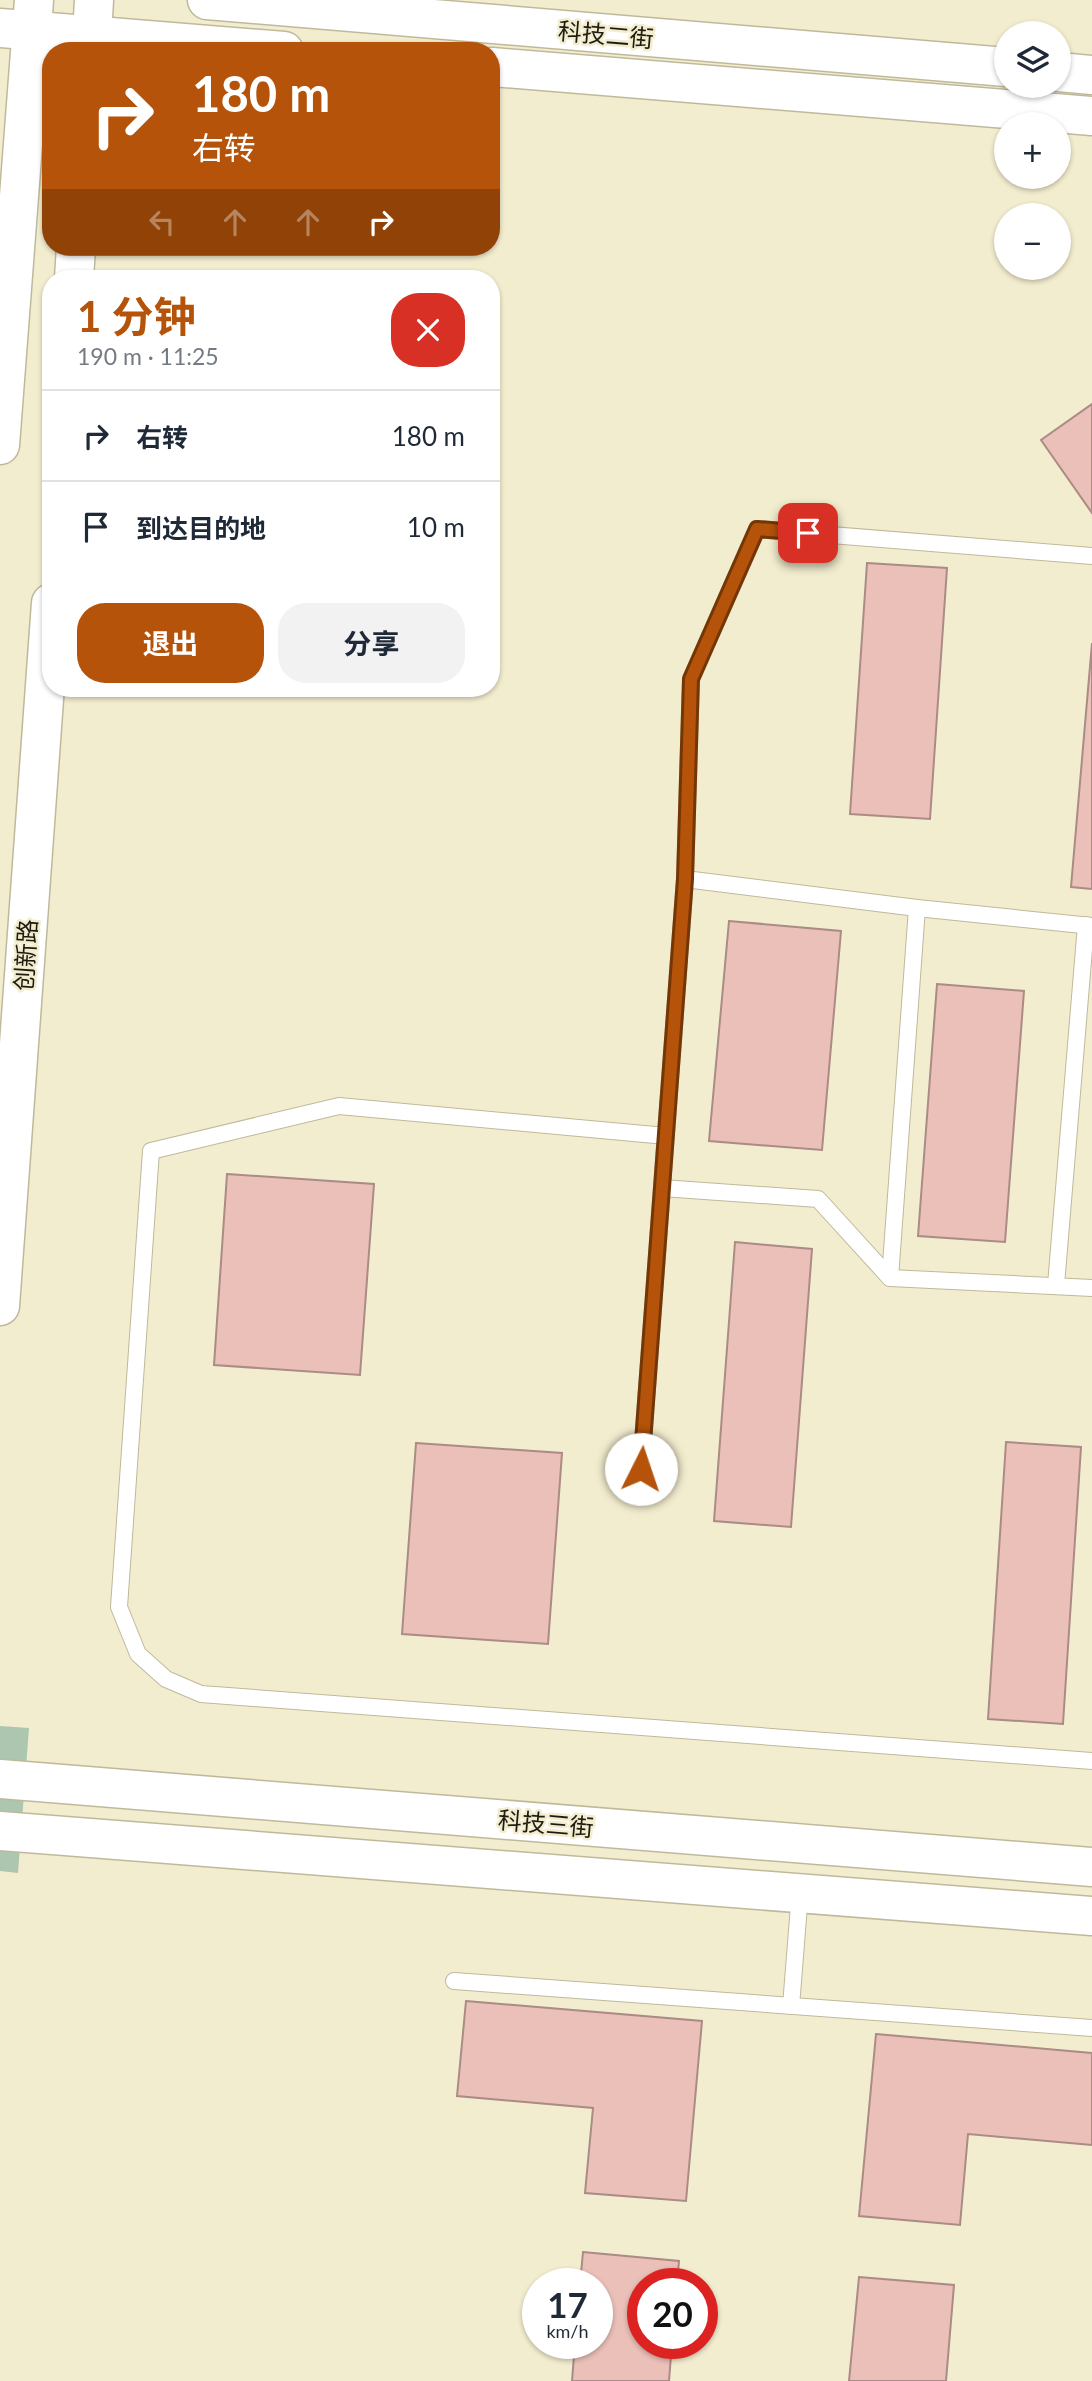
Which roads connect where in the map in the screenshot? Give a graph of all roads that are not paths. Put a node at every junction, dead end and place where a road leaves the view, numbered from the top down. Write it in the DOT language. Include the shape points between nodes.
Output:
graph roads {
  1 [pos="206,0"];
  2 [pos="22,20"];
  3 [pos="92,29"];
  4 [pos="205,42"];
  5 [pos="994,67"];
  6 [pos="500,68"];
  7 [pos="1071,73"];
  8 [pos="1092,75"];
  9 [pos="1092,116"];
  10 [pos="0,445"];
  11 [pos="1092,556"];
  12 [pos="44,697"];
  13 [pos="685,879"];
  14 [pos="916,908"];
  15 [pos="1089,926"];
  16 [pos="666,1136"];
  17 [pos="662,1188"];
  18 [pos="890,1278"];
  19 [pos="1056,1285"];
  20 [pos="1092,1288"];
  21 [pos="0,1306"];
  22 [pos="641,1469"];
  23 [pos="1092,1761"];
  24 [pos="0,1779"];
  25 [pos="0,1830"];
  26 [pos="1092,1867"];
  27 [pos="800,1893"];
  28 [pos="1092,1916"];
  29 [pos="454,1981"];
  30 [pos="791,2006"];
  31 [pos="1092,2028"];
  1 -- 5 [label="main road, 科技二街"];
  2 -- 3 [label="main road"];
  2 -- 10 [label="main road"];
  3 -- 4 [label="main road"];
  6 -- 9 [label="main road, 科技二街"];
  7 -- 8 [label="main road"];
  11 -- 13 [label="lane" via="757,529 691,679"];
  12 -- 21 [label="main road, 创新路"];
  13 -- 14 [label="lane"];
  13 -- 16 [label="lane"];
  14 -- 15 [label="lane"];
  14 -- 18 [label="lane"];
  15 -- 19 [label="lane"];
  16 -- 17 [label="lane"];
  16 -- 23 [label="lane" via="339,1106 151,1151 119,1607 138,1654 166,1679 201,1695"];
  17 -- 18 [label="lane" via="818,1199"];
  17 -- 22 [label="lane"];
  18 -- 19 [label="lane"];
  19 -- 20 [label="lane"];
  24 -- 26 [label="main road, 科技三街"];
  25 -- 27 [label="main road, 科技三街"];
  27 -- 28 [label="main road, 科技三街"];
  27 -- 30 [label="lane"];
  29 -- 30 [label="lane"];
  30 -- 31 [label="lane"];
}
